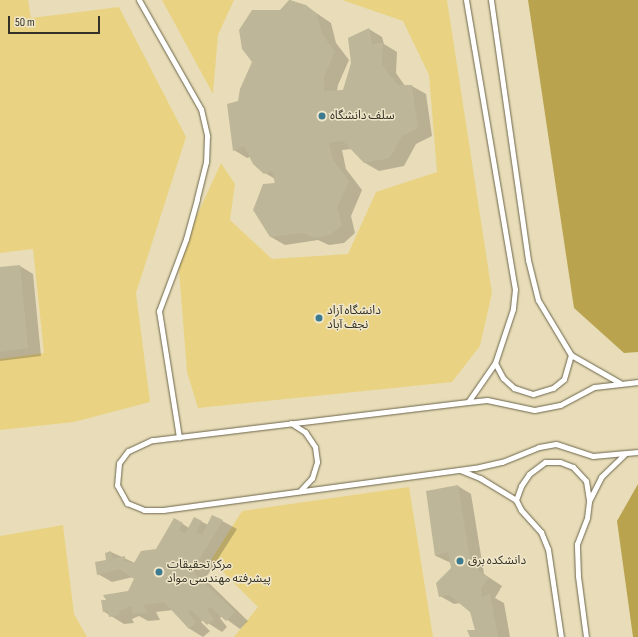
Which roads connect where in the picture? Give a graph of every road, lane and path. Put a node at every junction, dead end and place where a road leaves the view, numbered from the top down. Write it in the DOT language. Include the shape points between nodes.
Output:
graph roads {
  1 [pos="139,0"];
  2 [pos="466,0"];
  3 [pos="491,0"];
  4 [pos="571,355"];
  5 [pos="495,363"];
  6 [pos="638,382"];
  7 [pos="621,384"];
  8 [pos="468,402"];
  9 [pos="291,423"];
  10 [pos="179,437"];
  11 [pos="638,452"];
  12 [pos="625,454"];
  13 [pos="459,470"];
  14 [pos="300,491"];
  15 [pos="516,500"];
  16 [pos="589,501"];
  17 [pos="561,637"];
  18 [pos="586,637"];
  1 -- 10 [label="lane" via="200,109 206,136 206,162 197,199 186,239 159,311"];
  2 -- 5 [label="lane" via="515,289 513,309"];
  3 -- 4 [label="lane" via="528,260 538,300"];
  4 -- 5 [label="lane" via="564,379 553,388 533,394 514,388 503,378"];
  4 -- 7 [label="lane"];
  5 -- 8 [label="lane"];
  6 -- 7 [label="lane"];
  7 -- 8 [label="lane" via="594,387 560,405 534,410 487,400"];
  8 -- 9 [label="lane"];
  9 -- 10 [label="lane"];
  9 -- 14 [label="lane" via="305,432 317,462 312,478"];
  10 -- 14 [label="lane" via="152,440 128,451 119,463 116,485 127,503 144,510 163,510"];
  11 -- 12 [label="lane"];
  12 -- 13 [label="lane" via="593,456 556,444 521,452 502,462"];
  12 -- 16 [label="lane" via="602,478"];
  13 -- 14 [label="lane"];
  13 -- 15 [label="lane" via="480,478"];
  15 -- 16 [label="lane" via="529,474 545,462 560,462 574,467 586,481"];
  15 -- 17 [label="lane" via="541,532 548,549"];
  16 -- 18 [label="lane" via="587,518 577,544 578,576"];
}
